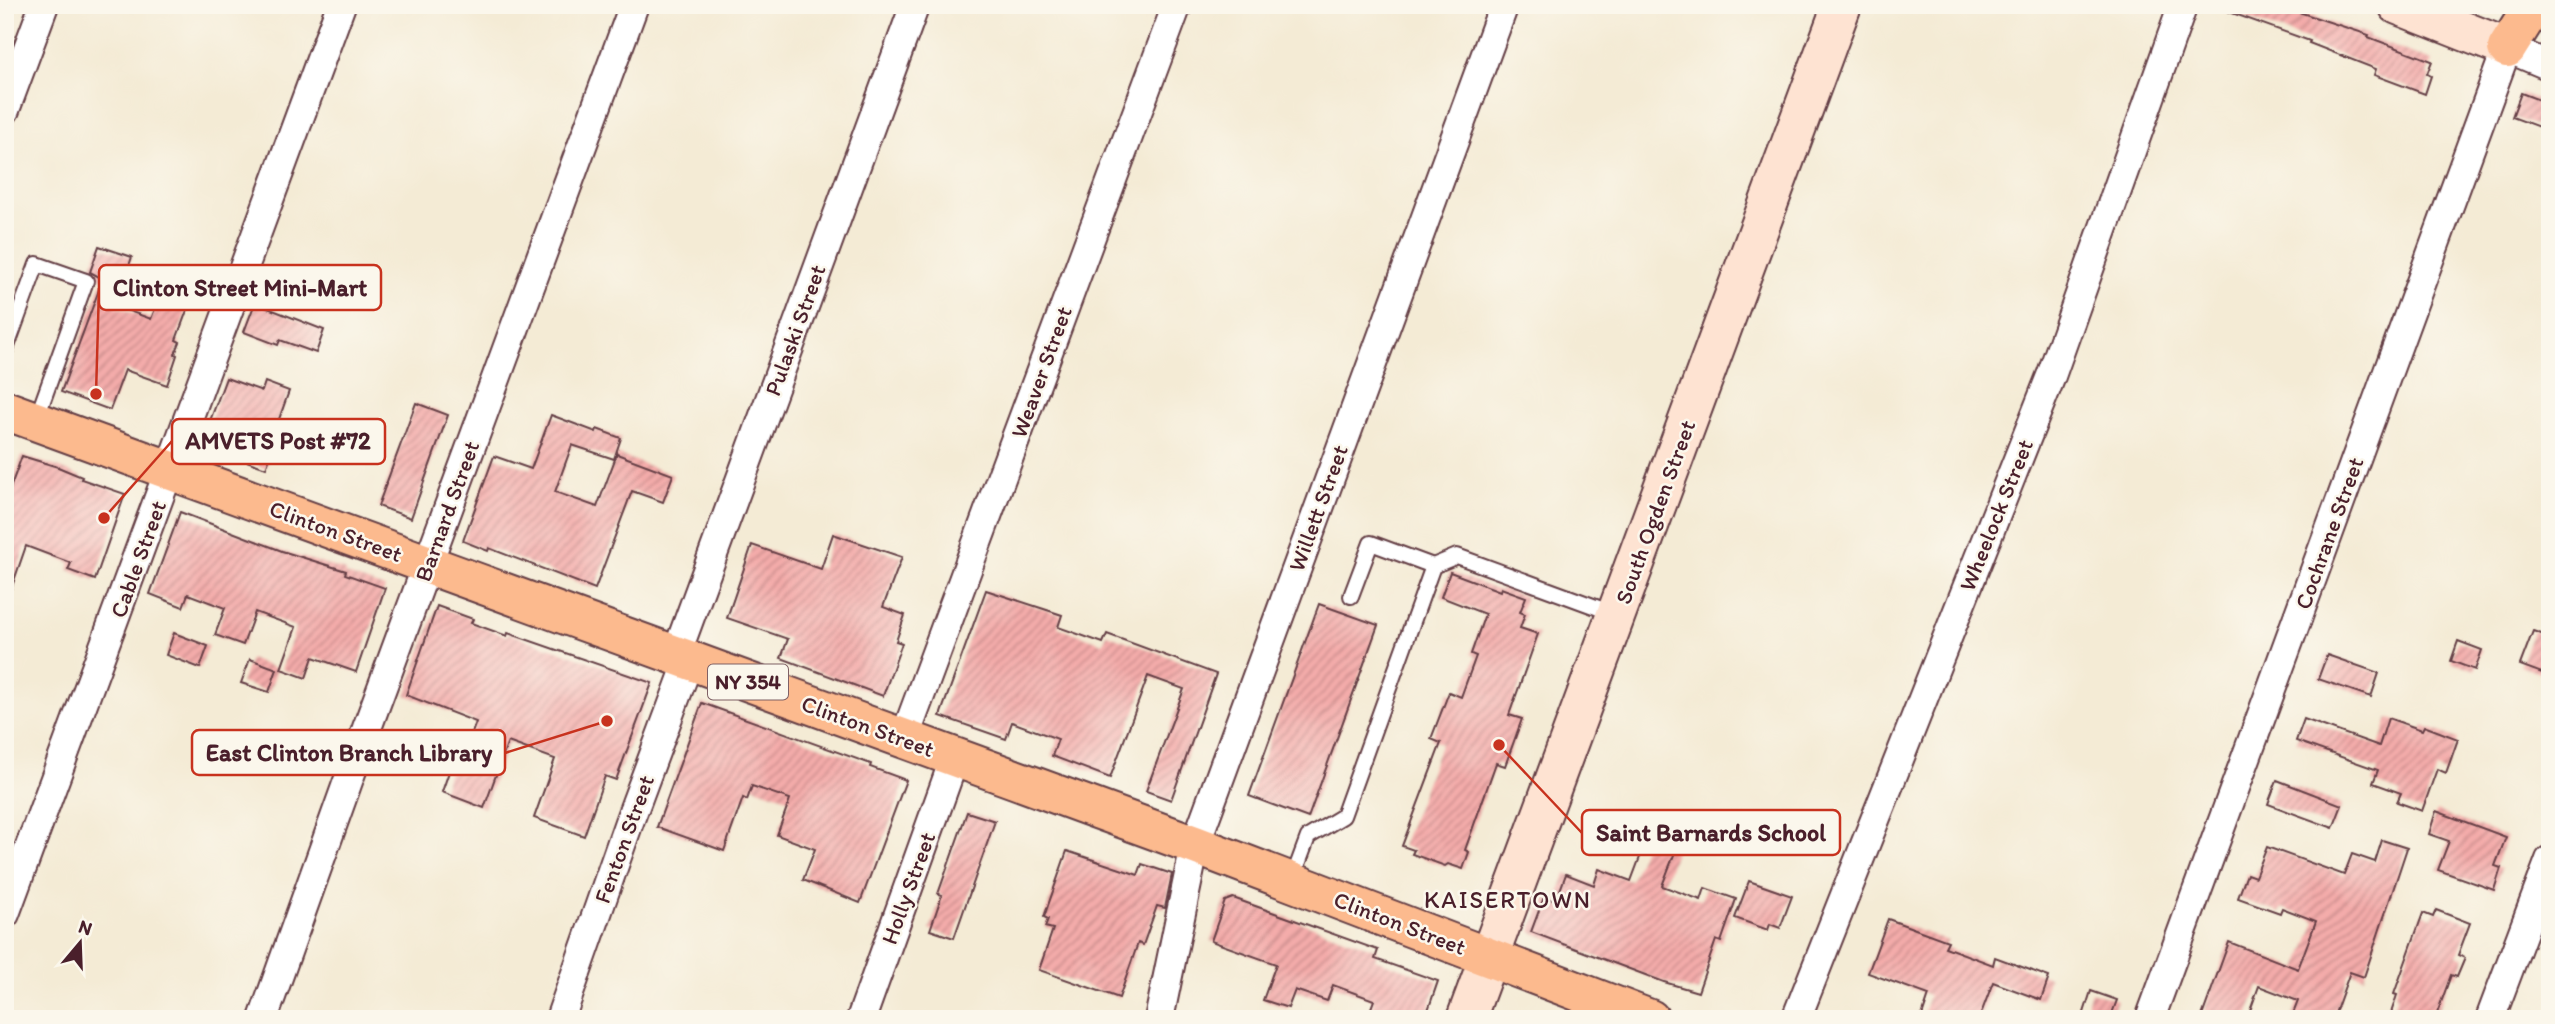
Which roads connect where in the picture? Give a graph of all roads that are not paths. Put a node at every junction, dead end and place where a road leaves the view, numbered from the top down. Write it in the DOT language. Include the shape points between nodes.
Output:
graph roads {
  1 [pos="44,5"];
  2 [pos="341,5"];
  3 [pos="634,5"];
  4 [pos="915,5"];
  5 [pos="1177,5"];
  6 [pos="1504,5"];
  7 [pos="1842,5"];
  8 [pos="2183,5"];
  9 [pos="2398,5"];
  10 [pos="2514,5"];
  11 [pos="2535,5"];
  12 [pos="2507,48"];
  13 [pos="2550,66"];
  14 [pos="5,110"];
  15 [pos="5,352"];
  16 [pos="21,415"];
  17 [pos="170,471"];
  18 [pos="427,565"];
  19 [pos="1433,566"];
  20 [pos="1351,596"];
  21 [pos="1617,614"];
  22 [pos="682,658"];
  23 [pos="904,739"];
  24 [pos="955,757"];
  25 [pos="1195,845"];
  26 [pos="2550,860"];
  27 [pos="1292,882"];
  28 [pos="5,914"];
  29 [pos="1489,957"];
  30 [pos="263,1019"];
  31 [pos="560,1019"];
  32 [pos="861,1019"];
  33 [pos="1159,1019"];
  34 [pos="1466,1019"];
  35 [pos="1650,1019"];
  36 [pos="1796,1019"];
  37 [pos="2150,1019"];
  38 [pos="2490,1019"];
  1 -- 14 [label="street"];
  2 -- 17 [label="street, Cable Street"];
  3 -- 18 [label="street, Barnard Street"];
  4 -- 22 [label="street, Pulaski Street"];
  5 -- 23 [label="street, Weaver Street"];
  6 -- 25 [label="street, Willett Street"];
  7 -- 21 [label="street, South Ogden Street"];
  8 -- 36 [label="street, Wheelock Street" via="2051,376"];
  9 -- 12 [label="street"];
  10 -- 12 [label="main road"];
  11 -- 12 [label="main road"];
  12 -- 13 [label="street"];
  12 -- 37 [label="street, Cochrane Street"];
  15 -- 16 [label="lane" via="37,264 86,281"];
  16 -- 17 [label="main road, Clinton Street / NY 354"];
  17 -- 18 [label="main road, Clinton Street / NY 354"];
  17 -- 28 [label="street, Cable Street"];
  18 -- 22 [label="main road, Clinton Street / NY 354"];
  18 -- 30 [label="street, Barnard Street"];
  19 -- 20 [label="lane" via="1371,543"];
  19 -- 21 [label="lane" via="1457,556"];
  19 -- 27 [label="lane" via="1343,816 1308,837"];
  21 -- 29 [label="street, South Ogden Street"];
  22 -- 23 [label="main road, Clinton Street / NY 354"];
  22 -- 31 [label="street, Fenton Street"];
  23 -- 24 [label="main road, Clinton Street / NY 354"];
  24 -- 25 [label="main road, Clinton Street / NY 354"];
  24 -- 32 [label="street, Holly Street"];
  25 -- 27 [label="main road, Clinton Street / NY 354"];
  25 -- 33 [label="street, Willett Street"];
  26 -- 38 [label="street"];
  27 -- 29 [label="main road, Clinton Street / NY 354"];
  29 -- 34 [label="street, South Ogden Street"];
  29 -- 35 [label="main road, Clinton Street / NY 354"];
}
